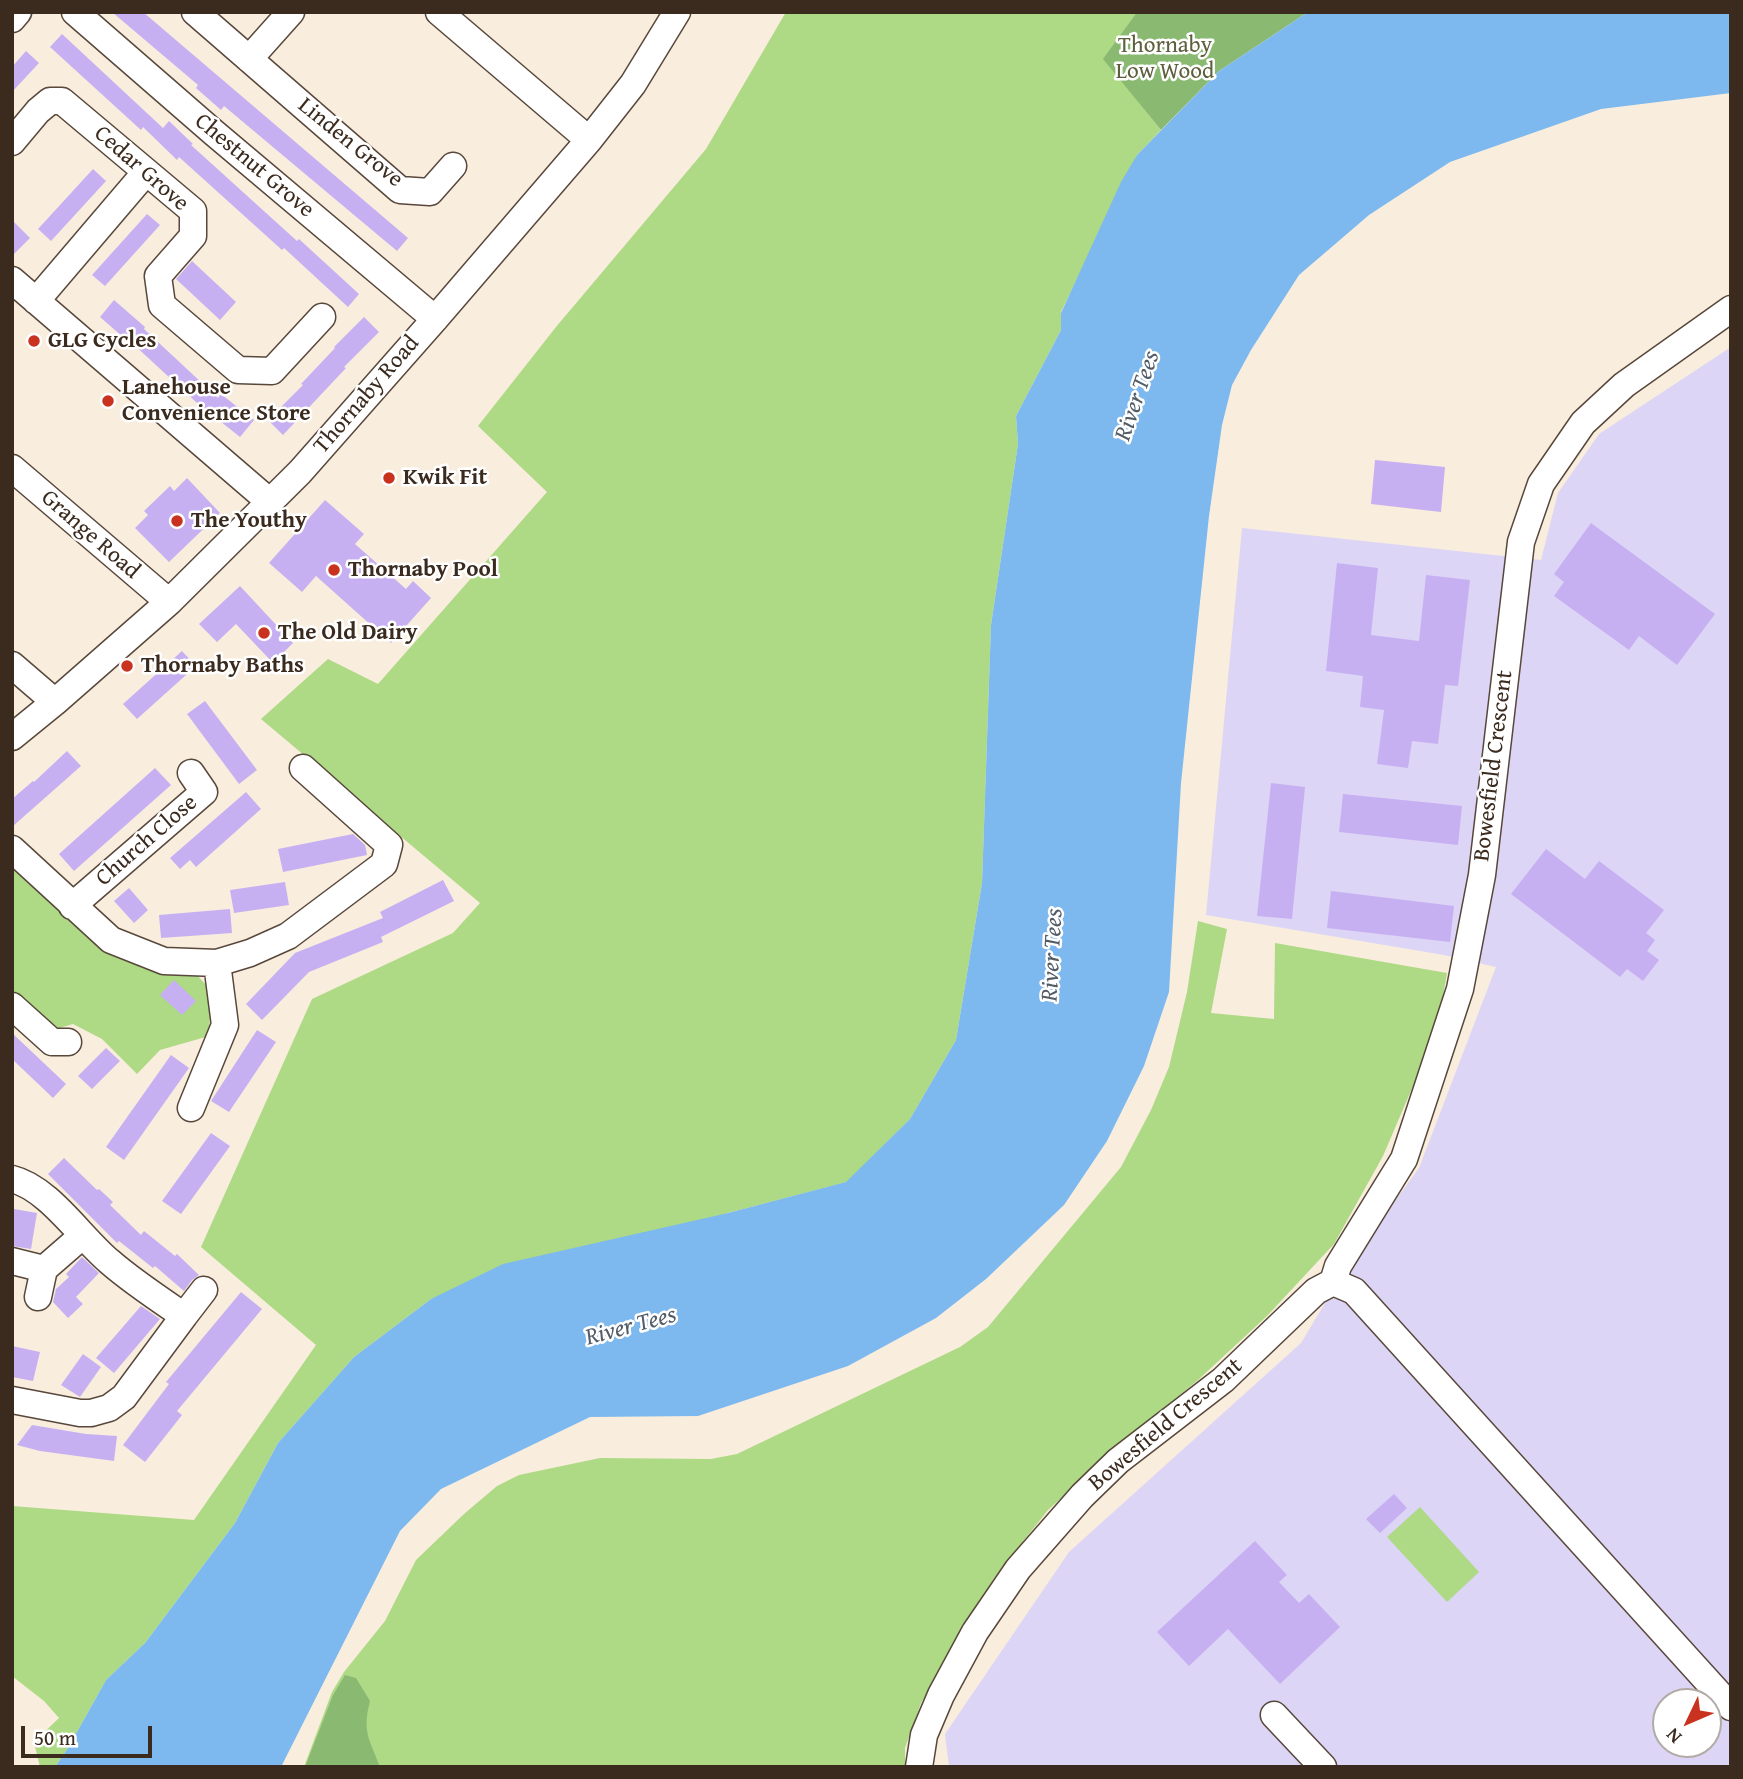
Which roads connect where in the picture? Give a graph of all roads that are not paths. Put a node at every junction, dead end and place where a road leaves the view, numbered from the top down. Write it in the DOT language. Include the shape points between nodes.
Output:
graph roads {
  1 [pos="18,12"];
  2 [pos="75,12"];
  3 [pos="195,12"];
  4 [pos="291,12"];
  5 [pos="439,12"];
  6 [pos="677,12"];
  7 [pos="12,19"];
  8 [pos="249,59"];
  9 [pos="589,140"];
  10 [pos="12,142"];
  11 [pos="453,166"];
  12 [pos="146,172"];
  13 [pos="12,281"];
  14 [pos="36,300"];
  15 [pos="1731,309"];
  16 [pos="322,317"];
  17 [pos="435,319"];
  18 [pos="12,468"];
  19 [pos="270,502"];
  20 [pos="169,602"];
  21 [pos="12,665"];
  22 [pos="55,702"];
  23 [pos="12,737"];
  24 [pos="303,768"];
  25 [pos="191,773"];
  26 [pos="12,849"];
  27 [pos="72,906"];
  28 [pos="217,963"];
  29 [pos="12,1006"];
  30 [pos="68,1042"];
  31 [pos="191,1108"];
  32 [pos="12,1179"];
  33 [pos="82,1236"];
  34 [pos="12,1261"];
  35 [pos="44,1269"];
  36 [pos="1333,1282"];
  37 [pos="204,1290"];
  38 [pos="38,1297"];
  39 [pos="184,1316"];
  40 [pos="12,1400"];
  41 [pos="1731,1707"];
  42 [pos="1274,1715"];
  43 [pos="919,1767"];
  44 [pos="1323,1767"];
  1 -- 7 [label="street"];
  2 -- 17 [label="street, Chestnut Grove"];
  3 -- 8 [label="street, Linden Grove"];
  4 -- 8 [label="street"];
  5 -- 9 [label="street"];
  6 -- 9 [label="street, Thornaby Road" via="633,84"];
  8 -- 11 [label="street, Linden Grove" via="400,190 430,192"];
  9 -- 17 [label="street, Thornaby Road"];
  10 -- 12 [label="street, Cedar Grove" via="38,111 50,102 62,102"];
  12 -- 14 [label="street"];
  12 -- 16 [label="street, Cedar Grove" via="193,211 192,236 158,276 162,304 238,370 272,371"];
  13 -- 14 [label="street"];
  14 -- 19 [label="street"];
  15 -- 36 [label="street, Bowesfield Crescent" via="1615,393 1583,423 1541,484 1521,542 1482,875 1460,989 1404,1158 1338,1266"];
  17 -- 19 [label="street, Thornaby Road"];
  18 -- 20 [label="street, Grange Road"];
  19 -- 20 [label="street, Thornaby Road"];
  20 -- 22 [label="street, Thornaby Road"];
  21 -- 22 [label="street"];
  22 -- 23 [label="street, Thornaby Road"];
  24 -- 28 [label="street" via="388,845 384,864 288,936"];
  25 -- 27 [label="street, Church Close" via="204,792"];
  26 -- 27 [label="street"];
  27 -- 28 [label="street" via="111,940 143,953 164,961"];
  28 -- 31 [label="street" via="225,1025"];
  29 -- 30 [label="street" via="52,1042"];
  32 -- 33 [label="street" via="47,1198"];
  33 -- 35 [label="street"];
  33 -- 39 [label="street"];
  34 -- 35 [label="street"];
  35 -- 38 [label="street"];
  36 -- 41 [label="street" via="1354,1291"];
  36 -- 43 [label="street, Bowesfield Crescent" via="1316,1291 1223,1380 1118,1461 1018,1569 975,1632 941,1695 924,1735"];
  37 -- 39 [label="street"];
  39 -- 40 [label="street" via="124,1396 109,1408 80,1413"];
  42 -- 44 [label="street"];
}
